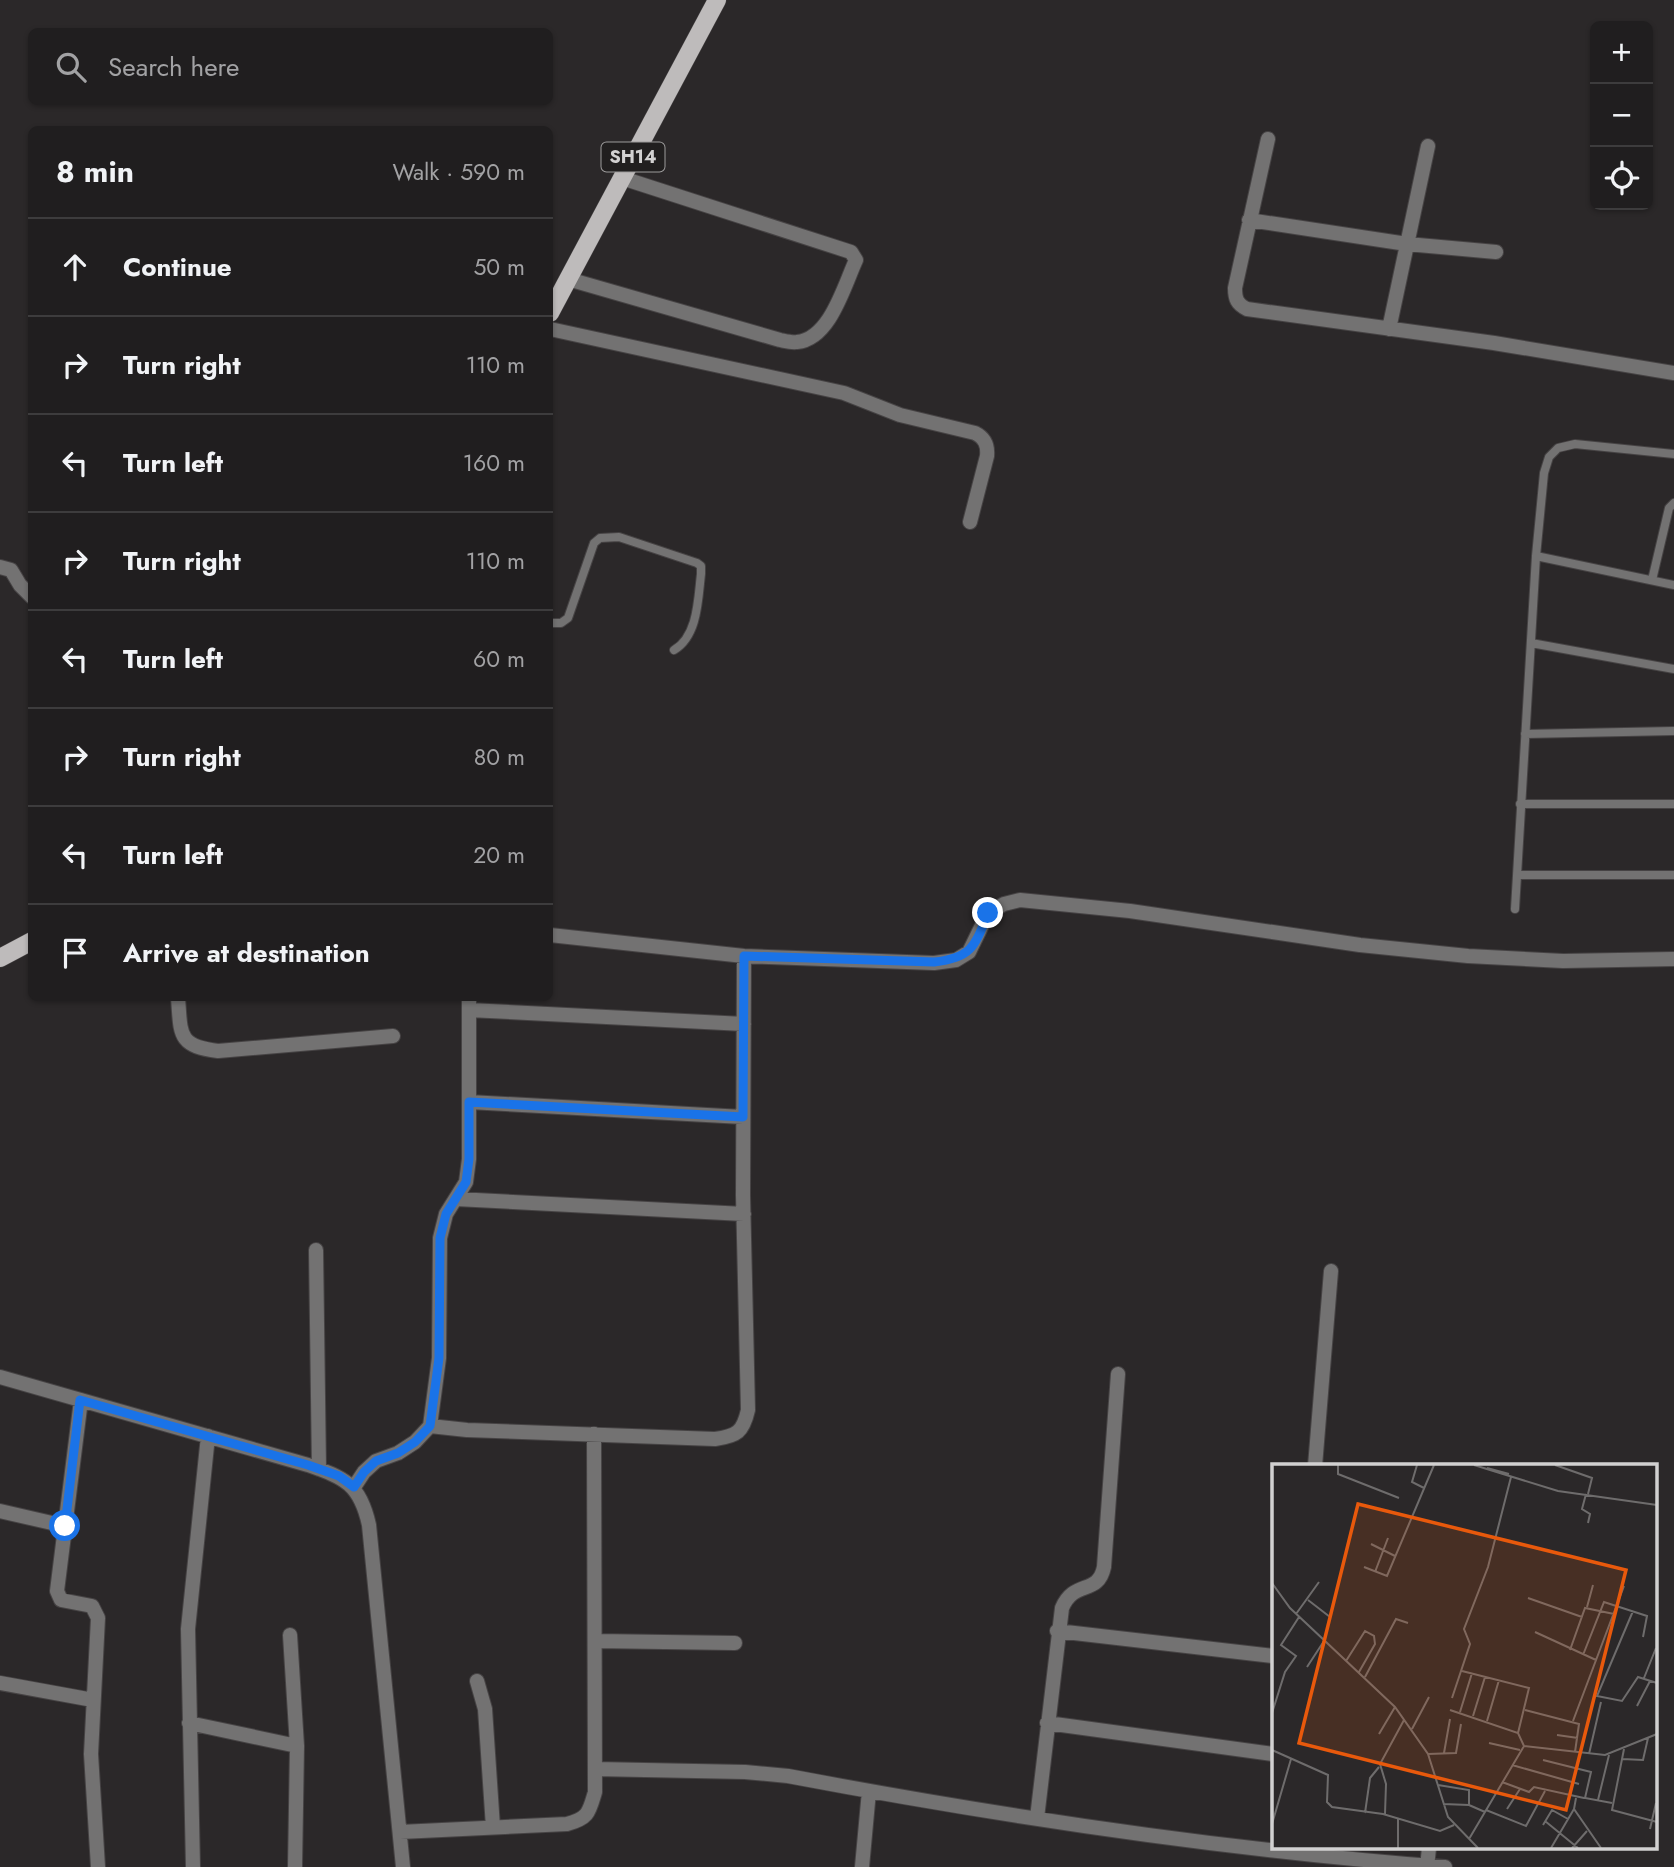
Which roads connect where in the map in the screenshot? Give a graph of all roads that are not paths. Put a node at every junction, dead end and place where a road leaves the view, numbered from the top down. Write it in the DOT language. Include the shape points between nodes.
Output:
graph roads {
  1 [pos="717,0"];
  2 [pos="1268,139"];
  3 [pos="1428,146"];
  4 [pos="622,178"];
  5 [pos="1249,220"];
  6 [pos="1407,244"];
  7 [pos="1496,252"];
  8 [pos="568,279"];
  9 [pos="553,307"];
  10 [pos="1389,329"];
  11 [pos="553,330"];
  12 [pos="1674,373"];
  13 [pos="1674,454"];
  14 [pos="1674,503"];
  15 [pos="970,522"];
  16 [pos="1536,556"];
  17 [pos="0,568"];
  18 [pos="1652,580"];
  19 [pos="1674,585"];
  20 [pos="28,593"];
  21 [pos="553,623"];
  22 [pos="1531,643"];
  23 [pos="674,650"];
  24 [pos="1674,670"];
  25 [pos="1674,731"];
  26 [pos="1525,734"];
  27 [pos="1520,804"];
  28 [pos="1674,804"];
  29 [pos="1517,875"];
  30 [pos="1674,875"];
  31 [pos="1515,909"];
  32 [pos="553,934"];
  33 [pos="28,943"];
  34 [pos="744,956"];
  35 [pos="0,958"];
  36 [pos="1674,959"];
  37 [pos="178,1001"];
  38 [pos="469,1004"];
  39 [pos="744,1024"];
  40 [pos="393,1036"];
  41 [pos="469,1102"];
  42 [pos="743,1117"];
  43 [pos="456,1199"];
  44 [pos="744,1214"];
  45 [pos="316,1250"];
  46 [pos="1331,1271"];
  47 [pos="1118,1374"];
  48 [pos="0,1377"];
  49 [pos="80,1400"];
  50 [pos="430,1426"];
  51 [pos="594,1434"];
  52 [pos="208,1436"];
  53 [pos="1315,1464"];
  54 [pos="318,1469"];
  55 [pos="354,1487"];
  56 [pos="0,1511"];
  57 [pos="65,1526"];
  58 [pos="1058,1632"];
  59 [pos="290,1635"];
  60 [pos="595,1641"];
  61 [pos="735,1643"];
  62 [pos="1272,1656"];
  63 [pos="477,1681"];
  64 [pos="0,1682"];
  65 [pos="93,1700"];
  66 [pos="190,1723"];
  67 [pos="1047,1723"];
  68 [pos="297,1746"];
  69 [pos="1272,1754"];
  70 [pos="595,1769"];
  71 [pos="869,1791"];
  72 [pos="1037,1818"];
  73 [pos="493,1827"];
  74 [pos="400,1832"];
  75 [pos="1272,1848"];
  76 [pos="1306,1850"];
  77 [pos="1369,1854"];
  78 [pos="1427,1866"];
  79 [pos="98,1867"];
  80 [pos="193,1867"];
  81 [pos="295,1867"];
  82 [pos="403,1867"];
  83 [pos="862,1867"];
  84 [pos="1445,1867"];
  1 -- 4 [label="main road, SH14 / SH14"];
  2 -- 5 [label="street"];
  3 -- 6 [label="street"];
  4 -- 8 [label="main road, SH14 / SH14"];
  4 -- 8 [label="street" via="851,252 856,260 830,318 816,335 798,342 780,340"];
  5 -- 6 [label="street"];
  5 -- 10 [label="street" via="1235,288 1239,305"];
  6 -- 7 [label="street"];
  6 -- 10 [label="street"];
  8 -- 9 [label="main road, SH14 / SH14"];
  10 -- 12 [label="street"];
  11 -- 15 [label="street" via="844,393 900,415 975,433 988,447"];
  13 -- 16 [label="lane" via="1575,444 1558,448 1544,473"];
  14 -- 18 [label="lane"];
  16 -- 18 [label="lane"];
  16 -- 22 [label="lane"];
  17 -- 20 [label="street" via="11,570"];
  18 -- 19 [label="lane"];
  21 -- 23 [label="lane" via="568,618 594,543 600,538 620,537 701,566 693,624"];
  22 -- 24 [label="lane"];
  22 -- 26 [label="lane"];
  25 -- 26 [label="lane"];
  26 -- 27 [label="lane"];
  27 -- 28 [label="lane"];
  27 -- 29 [label="lane"];
  29 -- 30 [label="lane"];
  29 -- 31 [label="lane"];
  32 -- 34 [label="street"];
  33 -- 35 [label="main road"];
  34 -- 36 [label="street" via="956,960 969,952 988,913 1020,900 1468,956 1563,961"];
  34 -- 39 [label="street"];
  37 -- 40 [label="street" via="181,1030 197,1049"];
  38 -- 39 [label="street"];
  38 -- 41 [label="street"];
  39 -- 42 [label="street"];
  41 -- 42 [label="street"];
  41 -- 43 [label="street" via="466,1182"];
  42 -- 44 [label="street"];
  43 -- 44 [label="street"];
  43 -- 50 [label="street" via="446,1214 440,1238 439,1358"];
  44 -- 51 [label="street" via="745,1425 733,1436 715,1440"];
  45 -- 54 [label="street"];
  46 -- 53 [label="street"];
  47 -- 58 [label="street" via="1102,1577 1066,1597"];
  48 -- 49 [label="street"];
  49 -- 52 [label="street"];
  49 -- 57 [label="street"];
  50 -- 51 [label="street"];
  50 -- 55 [label="street" via="415,1442 376,1461"];
  51 -- 60 [label="street"];
  52 -- 54 [label="street"];
  52 -- 66 [label="street" via="188,1629"];
  54 -- 55 [label="street"];
  55 -- 74 [label="street" via="369,1525"];
  56 -- 57 [label="street"];
  57 -- 65 [label="street" via="57,1591 61,1600 96,1610"];
  58 -- 62 [label="street"];
  58 -- 67 [label="street"];
  59 -- 68 [label="street"];
  60 -- 61 [label="street"];
  60 -- 70 [label="street"];
  63 -- 73 [label="street" via="485,1709"];
  64 -- 65 [label="street"];
  65 -- 79 [label="street" via="91,1754"];
  66 -- 68 [label="street"];
  66 -- 80 [label="street"];
  67 -- 69 [label="street"];
  67 -- 72 [label="street"];
  68 -- 81 [label="street"];
  70 -- 71 [label="street" via="746,1772"];
  70 -- 73 [label="street" via="595,1792 582,1820"];
  71 -- 72 [label="street"];
  71 -- 83 [label="street"];
  72 -- 75 [label="street"];
  73 -- 74 [label="street"];
  74 -- 82 [label="street"];
  76 -- 77 [label="street"];
  77 -- 78 [label="street"];
  78 -- 84 [label="street"];
}
